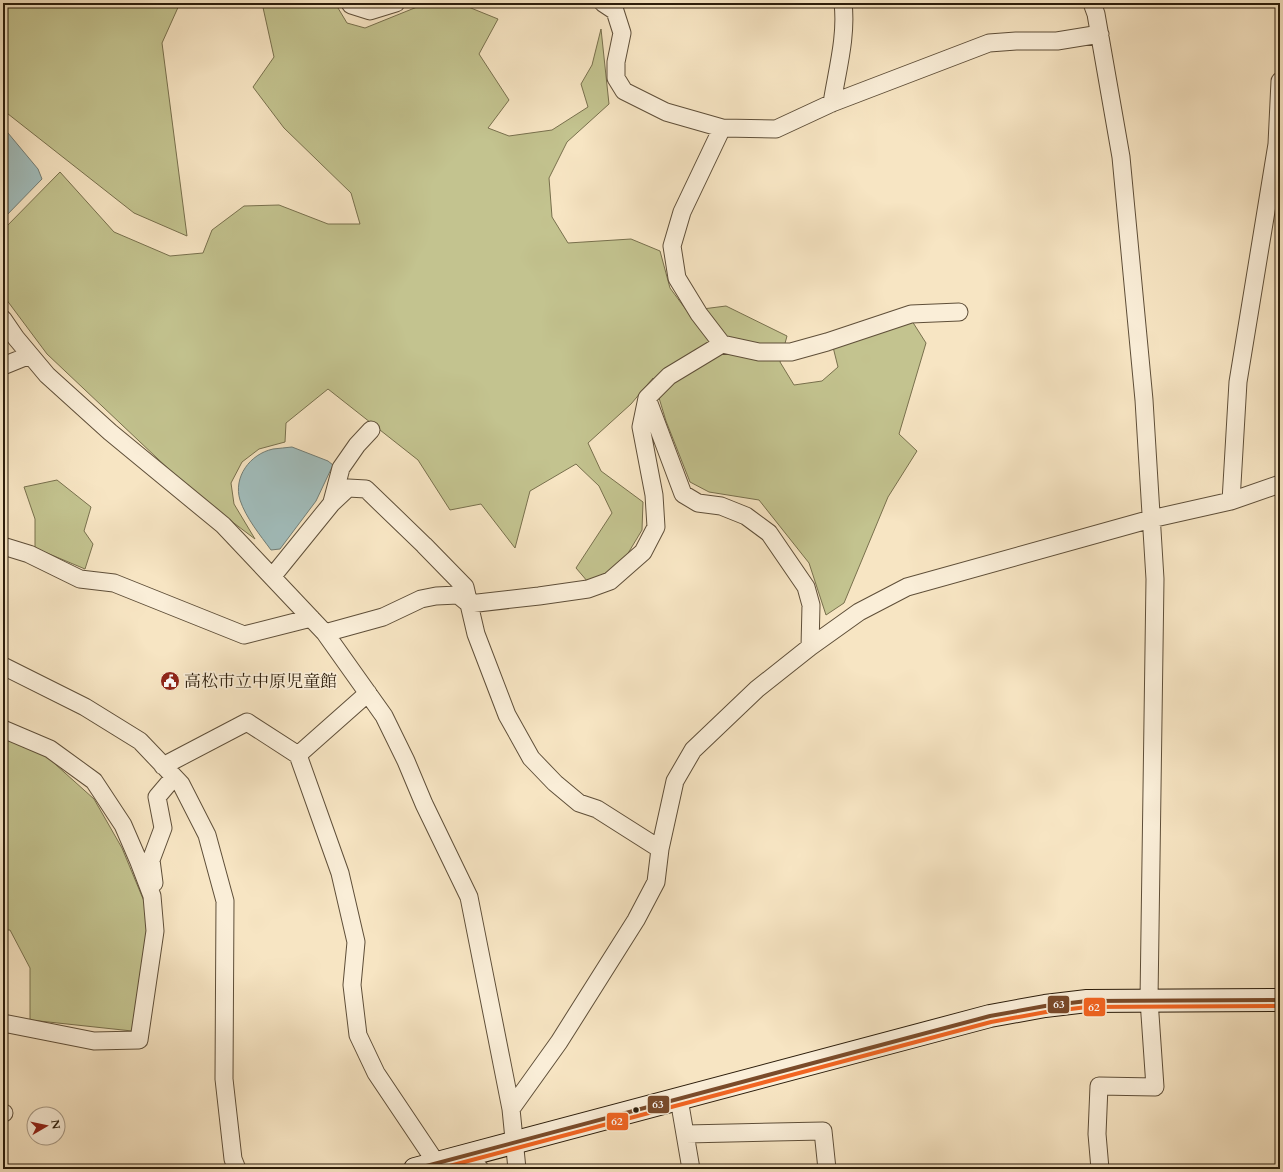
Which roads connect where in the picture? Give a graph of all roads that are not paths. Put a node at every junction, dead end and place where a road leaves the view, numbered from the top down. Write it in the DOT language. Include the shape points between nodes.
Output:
graph roads {
  1 [pos="350,3"];
  2 [pos="396,3"];
  3 [pos="603,3"];
  4 [pos="843,3"];
  5 [pos="1092,3"];
  6 [pos="1100,34"];
  7 [pos="1280,81"];
  8 [pos="832,104"];
  9 [pos="722,128"];
  10 [pos="959,312"];
  11 [pos="3,319"];
  12 [pos="722,344"];
  13 [pos="30,355"];
  14 [pos="3,366"];
  15 [pos="647,398"];
  16 [pos="371,430"];
  17 [pos="1280,484"];
  18 [pos="1231,501"];
  19 [pos="332,503"];
  20 [pos="1151,519"];
  21 [pos="3,546"];
  22 [pos="272,577"];
  23 [pos="469,604"];
  24 [pos="311,618"];
  25 [pos="325,633"];
  26 [pos="810,647"];
  27 [pos="3,666"];
  28 [pos="368,693"];
  29 [pos="3,729"];
  30 [pos="298,755"];
  31 [pos="169,771"];
  32 [pos="660,850"];
  33 [pos="152,896"];
  34 [pos="1149,1000"];
  35 [pos="1280,1000"];
  36 [pos="3,1023"];
  37 [pos="679,1099"];
  38 [pos="511,1109"];
  39 [pos="686,1134"];
  40 [pos="514,1142"];
  41 [pos="473,1163"];
  42 [pos="437,1164"];
  43 [pos="237,1169"];
  44 [pos="415,1169"];
  45 [pos="516,1169"];
  46 [pos="691,1169"];
  47 [pos="827,1169"];
  48 [pos="1100,1169"];
  1 -- 2 [label="street" via="370,11"];
  3 -- 9 [label="street" via="615,10 622,33 616,62 616,78 624,91 666,112"];
  4 -- 8 [label="street" via="842,39"];
  5 -- 6 [label="street"];
  6 -- 8 [label="street" via="1057,41 989,43"];
  6 -- 20 [label="street" via="1121,157 1144,400"];
  7 -- 18 [label="street" via="1278,144 1238,382"];
  8 -- 9 [label="street" via="776,129"];
  9 -- 12 [label="street" via="682,212 672,246 677,278 699,314"];
  10 -- 12 [label="street" via="912,314 791,352 760,352"];
  11 -- 13 [label="street"];
  12 -- 15 [label="street" via="669,376"];
  13 -- 14 [label="street"];
  13 -- 22 [label="street" via="47,375 104,426 223,525"];
  15 -- 23 [label="street" via="641,427 654,495 656,527 642,552 610,581 588,588"];
  15 -- 26 [label="street" via="683,494 698,503 721,506 746,516 769,533 806,587 810,605"];
  16 -- 19 [label="street" via="341,468"];
  17 -- 18 [label="street"];
  18 -- 20 [label="street"];
  19 -- 22 [label="street"];
  19 -- 23 [label="street" via="348,488 366,490 465,587"];
  20 -- 26 [label="street" via="906,587 859,612"];
  20 -- 34 [label="street" via="1155,579"];
  21 -- 24 [label="street" via="29,554 80,579 114,583 244,634"];
  22 -- 24 [label="street"];
  23 -- 25 [label="street" via="458,595 421,599 384,616"];
  23 -- 32 [label="street" via="476,634 507,715 531,758 579,803 597,809"];
  24 -- 25 [label="street"];
  25 -- 28 [label="street"];
  26 -- 32 [label="street" via="757,689 693,750 675,781"];
  27 -- 31 [label="street" via="85,707 140,741"];
  28 -- 30 [label="street"];
  28 -- 38 [label="street" via="387,722 469,896"];
  29 -- 33 [label="street" via="50,749 94,781 123,825"];
  30 -- 31 [label="street" via="248,722"];
  30 -- 42 [label="street" via="340,873 356,942 352,985 358,1035 376,1073"];
  31 -- 33 [label="street" via="157,797 163,828 152,860"];
  31 -- 43 [label="street" via="181,784 207,835 225,901 224,1079 233,1159"];
  32 -- 38 [label="street" via="656,882 636,920 559,1042"];
  33 -- 36 [label="street" via="155,931 140,1040 94,1041"];
  34 -- 35 [label="main road"];
  34 -- 37 [label="main road" via="1087,1001 990,1016"];
  34 -- 48 [label="street" via="1155,1087 1099,1086 1097,1134"];
  37 -- 39 [label="street"];
  37 -- 40 [label="main road"];
  38 -- 40 [label="street"];
  39 -- 46 [label="street"];
  39 -- 47 [label="street" via="823,1131"];
  40 -- 41 [label="main road"];
  40 -- 45 [label="street"];
  41 -- 42 [label="main road"];
  42 -- 44 [label="main road"];
}
